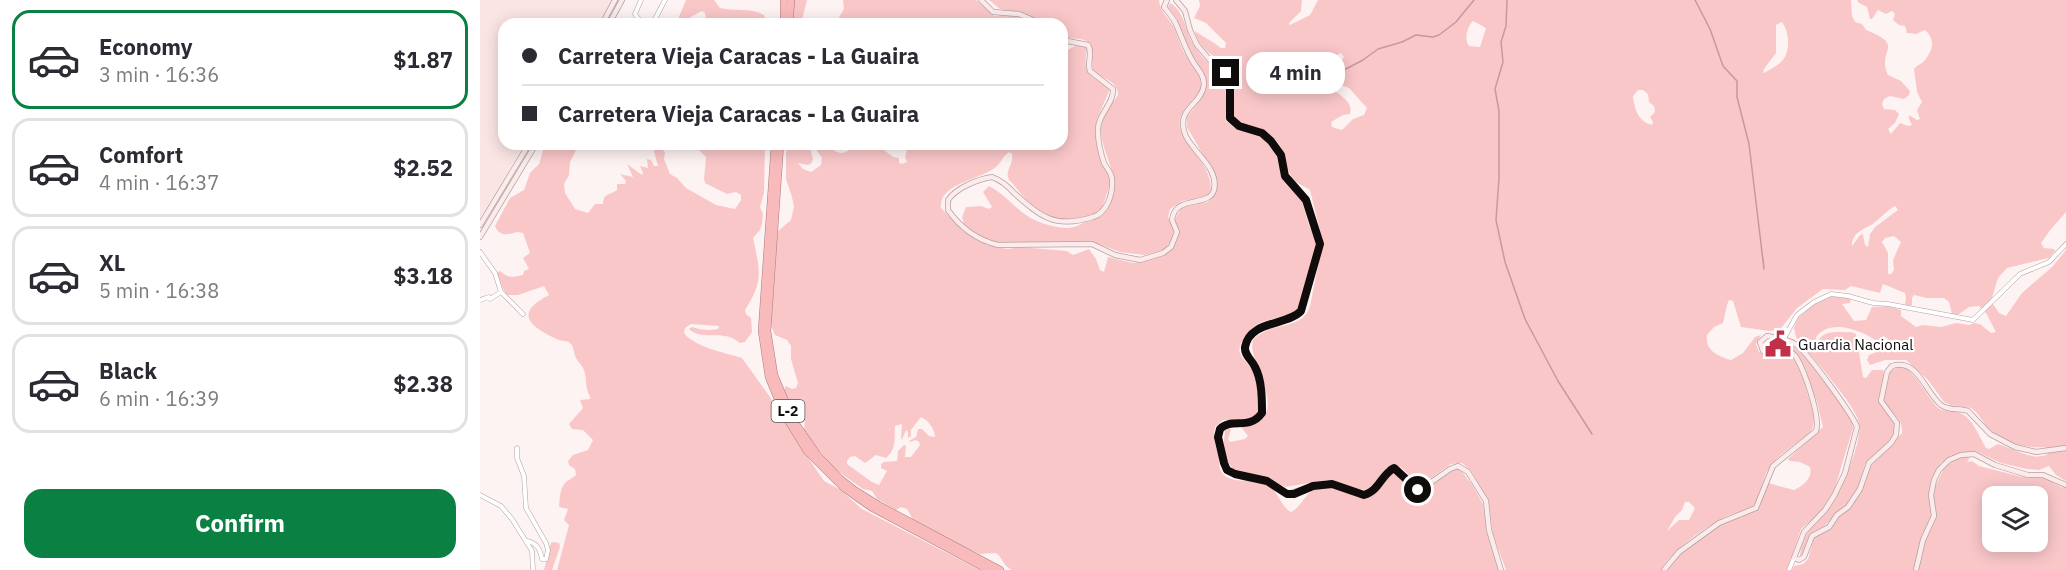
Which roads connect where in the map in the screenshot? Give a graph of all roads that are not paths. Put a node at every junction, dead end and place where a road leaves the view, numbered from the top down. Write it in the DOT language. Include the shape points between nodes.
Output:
graph roads {
  1 [pos="615,0"];
  2 [pos="622,0"];
  3 [pos="641,0"];
  4 [pos="665,0"];
  5 [pos="784,0"];
  6 [pos="791,0"];
  7 [pos="981,0"];
  8 [pos="1167,0"];
  9 [pos="1176,0"];
  10 [pos="605,18"];
  11 [pos="612,18"];
  12 [pos="638,18"];
  13 [pos="656,18"];
  14 [pos="783,18"];
  15 [pos="790,18"];
  16 [pos="1028,18"];
  17 [pos="1068,41"];
  18 [pos="526,150"];
  19 [pos="532,150"];
  20 [pos="775,150"];
  21 [pos="780,150"];
  22 [pos="480,225"];
  23 [pos="480,237"];
  24 [pos="2066,244"];
  25 [pos="480,252"];
  26 [pos="501,292"];
  27 [pos="480,300"];
  28 [pos="523,314"];
  29 [pos="1783,340"];
  30 [pos="517,448"];
  31 [pos="2064,448"];
  32 [pos="2066,485"];
  33 [pos="480,495"];
  34 [pos="527,541"];
  35 [pos="1794,558"];
  36 [pos="533,570"];
  37 [pos="989,570"];
  38 [pos="1000,570"];
  39 [pos="1502,570"];
  40 [pos="1664,570"];
  41 [pos="1789,570"];
  42 [pos="1916,570"];
  1 -- 10 [label="main road"];
  2 -- 11 [label="main road"];
  3 -- 12 [label="street" via="635,14"];
  4 -- 13 [label="street"];
  5 -- 14 [label="highway"];
  6 -- 15 [label="highway"];
  7 -- 16 [label="main road" via="995,13"];
  8 -- 17 [label="main road" via="1164,7 1203,77 1201,93 1183,120 1189,141 1208,166 1214,190 1208,198 1176,210 1172,220 1177,236 1163,253 1137,260 1092,244 998,245 968,231 948,210 948,200 956,191 992,177 1044,217 1071,222 1104,211 1112,178 1103,160 1097,129 1113,88 1090,71 1088,45"];
  9 -- 39 [label="main road" via="1185,11 1197,45 1227,76 1230,118 1239,126 1262,133 1280,152 1285,176 1306,200 1320,244 1301,311 1293,318 1263,327 1246,344 1246,353 1258,375 1262,413 1248,423 1227,424 1220,429 1218,437 1226,467 1235,474 1267,481 1287,494 1332,484 1364,495 1376,488 1391,468 1396,468 1420,490 1450,469 1461,467 1485,499 1489,530"];
  18 -- 22 [label="main road"];
  19 -- 23 [label="main road"];
  20 -- 37 [label="highway, L-2" via="762,331 769,377 784,414 814,459 851,494"];
  21 -- 38 [label="highway, L-2" via="767,331 774,375 789,412 818,456 847,484"];
  24 -- 29 [label="street" via="2049,262 2020,274 1973,320 1831,294 1797,315"];
  25 -- 26 [label="street" via="495,273"];
  26 -- 27 [label="street"];
  26 -- 28 [label="street"];
  29 -- 35 [label="main road" via="1802,350 1857,428 1845,474 1821,515 1804,532"];
  29 -- 40 [label="main road" via="1767,336 1760,346 1766,352 1785,348 1794,355 1817,412 1816,431 1773,466 1756,508 1719,523 1683,548"];
  30 -- 34 [label="street" via="524,476 525,508 546,543 546,559 542,559 534,543"];
  31 -- 35 [label="main road" via="2030,452 2001,441 1968,411 1938,403 1922,379 1909,366 1899,364 1890,368 1881,401 1897,423 1896,435 1869,464 1848,507 1828,527 1812,536 1803,559"];
  32 -- 42 [label="main road" via="1995,465 1972,454 1953,458 1934,480 1934,516"];
  33 -- 34 [label="street" via="506,511"];
  34 -- 36 [label="street"];
  35 -- 41 [label="street"];
}
